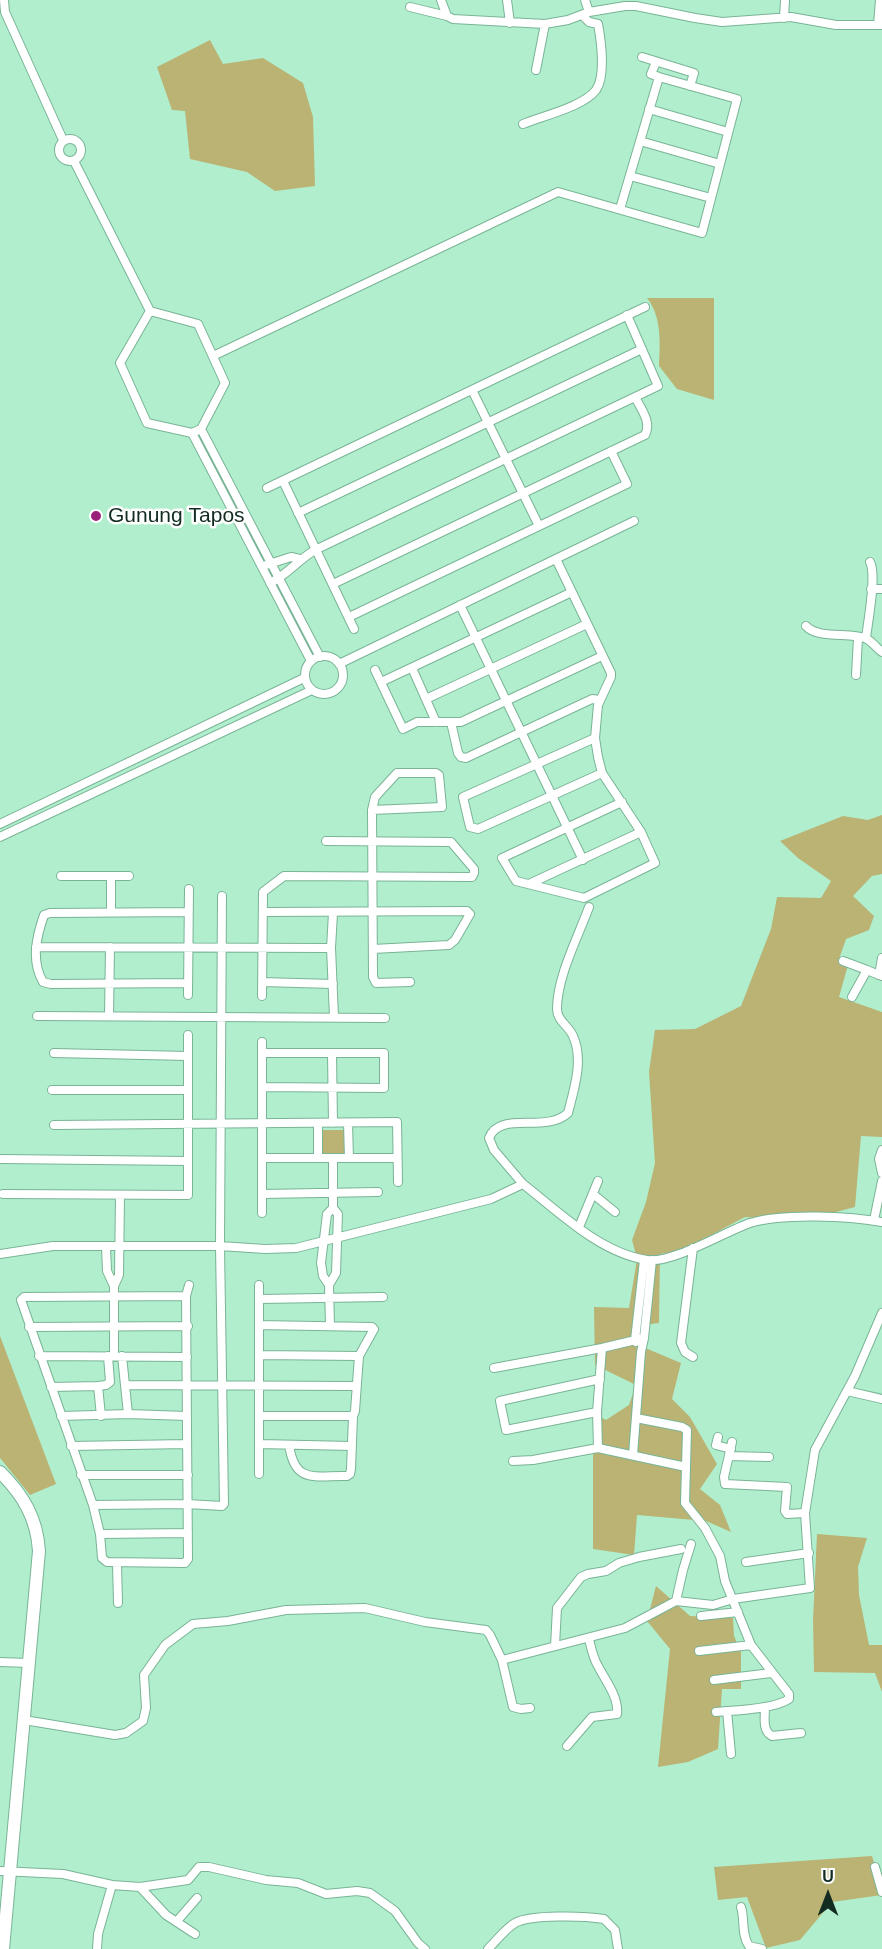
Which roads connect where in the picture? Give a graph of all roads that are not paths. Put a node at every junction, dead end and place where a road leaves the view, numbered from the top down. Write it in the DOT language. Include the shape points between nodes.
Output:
graph roads {
  1 [pos="4,0"];
  2 [pos="441,0"];
  3 [pos="507,0"];
  4 [pos="585,0"];
  5 [pos="785,0"];
  6 [pos="879,0"];
  7 [pos="410,7"];
  8 [pos="585,14"];
  9 [pos="447,16"];
  10 [pos="784,18"];
  11 [pos="510,23"];
  12 [pos="545,24"];
  13 [pos="880,25"];
  14 [pos="642,57"];
  15 [pos="656,62"];
  16 [pos="536,70"];
  17 [pos="659,77"];
  18 [pos="690,86"];
  19 [pos="649,109"];
  20 [pos="523,124"];
  21 [pos="728,132"];
  22 [pos="63,140"];
  23 [pos="640,141"];
  24 [pos="74,161"];
  25 [pos="720,164"];
  26 [pos="630,176"];
  27 [pos="711,198"];
  28 [pos="620,209"];
  29 [pos="645,307"];
  30 [pos="150,311"];
  31 [pos="627,315"];
  32 [pos="642,349"];
  33 [pos="213,356"];
  34 [pos="472,390"];
  35 [pos="635,397"];
  36 [pos="488,423"];
  37 [pos="197,431"];
  38 [pos="610,451"];
  39 [pos="505,458"];
  40 [pos="283,481"];
  41 [pos="267,488"];
  42 [pos="522,493"];
  43 [pos="298,513"];
  44 [pos="634,521"];
  45 [pos="538,526"];
  46 [pos="315,550"];
  47 [pos="300,559"];
  48 [pos="556,559"];
  49 [pos="870,562"];
  50 [pos="266,565"];
  51 [pos="274,581"];
  52 [pos="333,584"];
  53 [pos="871,589"];
  54 [pos="882,589"];
  55 [pos="572,592"];
  56 [pos="460,605"];
  57 [pos="349,617"];
  58 [pos="587,624"];
  59 [pos="806,626"];
  60 [pos="354,629"];
  61 [pos="476,638"];
  62 [pos="862,638"];
  63 [pos="882,652"];
  64 [pos="602,656"];
  65 [pos="320,657"];
  66 [pos="311,661"];
  67 [pos="339,664"];
  68 [pos="412,668"];
  69 [pos="491,669"];
  70 [pos="375,670"];
  71 [pos="856,675"];
  72 [pos="304,678"];
  73 [pos="381,682"];
  74 [pos="312,690"];
  75 [pos="426,699"];
  76 [pos="600,700"];
  77 [pos="506,701"];
  78 [pos="436,722"];
  79 [pos="451,722"];
  80 [pos="522,732"];
  81 [pos="595,738"];
  82 [pos="537,764"];
  83 [pos="602,773"];
  84 [pos="552,796"];
  85 [pos="622,802"];
  86 [pos="372,810"];
  87 [pos="0,824"];
  88 [pos="567,828"];
  89 [pos="641,832"];
  90 [pos="0,837"];
  91 [pos="326,841"];
  92 [pos="371,841"];
  93 [pos="583,860"];
  94 [pos="61,876"];
  95 [pos="111,876"];
  96 [pos="129,876"];
  97 [pos="372,878"];
  98 [pos="531,883"];
  99 [pos="189,889"];
  100 [pos="222,896"];
  101 [pos="589,908"];
  102 [pos="111,911"];
  103 [pos="372,911"];
  104 [pos="188,912"];
  105 [pos="263,912"];
  106 [pos="333,913"];
  107 [pos="36,947"];
  108 [pos="110,947"];
  109 [pos="189,948"];
  110 [pos="222,948"];
  111 [pos="331,948"];
  112 [pos="262,949"];
  113 [pos="373,949"];
  114 [pos="882,958"];
  115 [pos="843,961"];
  116 [pos="867,970"];
  117 [pos="880,975"];
  118 [pos="109,982"];
  119 [pos="262,982"];
  120 [pos="411,982"];
  121 [pos="188,983"];
  122 [pos="333,984"];
  123 [pos="188,995"];
  124 [pos="262,996"];
  125 [pos="852,997"];
  126 [pos="37,1016"];
  127 [pos="109,1016"];
  128 [pos="221,1017"];
  129 [pos="334,1017"];
  130 [pos="385,1018"];
  131 [pos="188,1035"];
  132 [pos="262,1042"];
  133 [pos="54,1053"];
  134 [pos="262,1053"];
  135 [pos="332,1053"];
  136 [pos="188,1056"];
  137 [pos="262,1087"];
  138 [pos="333,1088"];
  139 [pos="52,1090"];
  140 [pos="188,1090"];
  141 [pos="348,1122"];
  142 [pos="318,1123"];
  143 [pos="333,1123"];
  144 [pos="262,1124"];
  145 [pos="54,1125"];
  146 [pos="188,1125"];
  147 [pos="220,1125"];
  148 [pos="882,1150"];
  149 [pos="262,1158"];
  150 [pos="318,1158"];
  151 [pos="333,1158"];
  152 [pos="349,1158"];
  153 [pos="397,1158"];
  154 [pos="0,1159"];
  155 [pos="188,1161"];
  156 [pos="882,1173"];
  157 [pos="598,1181"];
  158 [pos="882,1181"];
  159 [pos="398,1182"];
  160 [pos="523,1184"];
  161 [pos="378,1192"];
  162 [pos="333,1193"];
  163 [pos="3,1194"];
  164 [pos="262,1194"];
  165 [pos="593,1194"];
  166 [pos="120,1195"];
  167 [pos="333,1208"];
  168 [pos="615,1212"];
  169 [pos="262,1213"];
  170 [pos="878,1221"];
  171 [pos="579,1227"];
  172 [pos="337,1239"];
  173 [pos="324,1242"];
  174 [pos="220,1246"];
  175 [pos="106,1247"];
  176 [pos="119,1247"];
  177 [pos="693,1248"];
  178 [pos="0,1254"];
  179 [pos="648,1260"];
  180 [pos="189,1285"];
  181 [pos="259,1285"];
  182 [pos="329,1285"];
  183 [pos="114,1286"];
  184 [pos="113,1296"];
  185 [pos="186,1296"];
  186 [pos="383,1297"];
  187 [pos="329,1298"];
  188 [pos="260,1299"];
  189 [pos="882,1313"];
  190 [pos="112,1325"];
  191 [pos="259,1325"];
  192 [pos="188,1326"];
  193 [pos="330,1326"];
  194 [pos="29,1327"];
  195 [pos="640,1339"];
  196 [pos="602,1348"];
  197 [pos="259,1354"];
  198 [pos="360,1355"];
  199 [pos="39,1356"];
  200 [pos="114,1356"];
  201 [pos="187,1356"];
  202 [pos="693,1356"];
  203 [pos="494,1368"];
  204 [pos="600,1379"];
  205 [pos="126,1385"];
  206 [pos="222,1385"];
  207 [pos="260,1385"];
  208 [pos="98,1386"];
  209 [pos="186,1386"];
  210 [pos="356,1386"];
  211 [pos="51,1387"];
  212 [pos="847,1391"];
  213 [pos="882,1399"];
  214 [pos="597,1412"];
  215 [pos="128,1414"];
  216 [pos="61,1416"];
  217 [pos="101,1416"];
  218 [pos="186,1416"];
  219 [pos="258,1416"];
  220 [pos="353,1416"];
  221 [pos="636,1418"];
  222 [pos="718,1437"];
  223 [pos="187,1444"];
  224 [pos="259,1444"];
  225 [pos="289,1445"];
  226 [pos="71,1446"];
  227 [pos="352,1446"];
  228 [pos="598,1448"];
  229 [pos="730,1449"];
  230 [pos="633,1455"];
  231 [pos="769,1457"];
  232 [pos="513,1461"];
  233 [pos="686,1467"];
  234 [pos="0,1473"];
  235 [pos="81,1474"];
  236 [pos="259,1474"];
  237 [pos="188,1475"];
  238 [pos="187,1504"];
  239 [pos="93,1505"];
  240 [pos="805,1513"];
  241 [pos="188,1533"];
  242 [pos="100,1534"];
  243 [pos="691,1544"];
  244 [pos="681,1549"];
  245 [pos="809,1552"];
  246 [pos="746,1562"];
  247 [pos="117,1564"];
  248 [pos="733,1599"];
  249 [pos="676,1601"];
  250 [pos="118,1603"];
  251 [pos="738,1612"];
  252 [pos="701,1616"];
  253 [pos="588,1639"];
  254 [pos="751,1645"];
  255 [pos="555,1646"];
  256 [pos="699,1651"];
  257 [pos="502,1660"];
  258 [pos="0,1662"];
  259 [pos="28,1663"];
  260 [pos="771,1673"];
  261 [pos="714,1680"];
  262 [pos="530,1708"];
  263 [pos="765,1708"];
  264 [pos="727,1711"];
  265 [pos="716,1712"];
  266 [pos="24,1720"];
  267 [pos="801,1733"];
  268 [pos="567,1746"];
  269 [pos="731,1754"];
  270 [pos="875,1867"];
  271 [pos="4,1875"];
  272 [pos="112,1885"];
  273 [pos="140,1887"];
  274 [pos="882,1892"];
  275 [pos="197,1898"];
  276 [pos="741,1907"];
  277 [pos="177,1922"];
  278 [pos="195,1934"];
  279 [pos="3,1949"];
  280 [pos="97,1949"];
  281 [pos="425,1949"];
  282 [pos="488,1949"];
  283 [pos="618,1949"];
  284 [pos="762,1949"];
  1 -- 22 [label="street" via="5,12"];
  2 -- 9 [label="street"];
  3 -- 11 [label="street"];
  4 -- 8 [label="street"];
  5 -- 10 [label="street"];
  6 -- 13 [label="street"];
  7 -- 9 [label="street"];
  8 -- 10 [label="street" via="636,6 736,22"];
  8 -- 12 [label="street"];
  8 -- 20 [label="street" via="589,22 598,24 601,42 595,91 571,106"];
  9 -- 11 [label="street"];
  10 -- 13 [label="street" via="836,25"];
  11 -- 12 [label="street"];
  12 -- 16 [label="street"];
  14 -- 15 [label="street"];
  15 -- 17 [label="street" via="651,74"];
  15 -- 18 [label="street" via="694,73"];
  17 -- 18 [label="street"];
  17 -- 19 [label="street"];
  18 -- 21 [label="street" via="737,99"];
  19 -- 21 [label="street"];
  19 -- 23 [label="street"];
  21 -- 25 [label="street"];
  22 -- 24 [label="street" via="59,153 66,161"];
  22 -- 24 [label="street" via="75,139 80,144 81,152"];
  23 -- 25 [label="street"];
  23 -- 26 [label="street"];
  24 -- 30 [label="street"];
  25 -- 27 [label="street"];
  26 -- 27 [label="street"];
  26 -- 28 [label="street"];
  27 -- 28 [label="street" via="702,233"];
  28 -- 33 [label="street" via="558,192"];
  29 -- 31 [label="street"];
  30 -- 33 [label="street" via="198,324"];
  30 -- 37 [label="street" via="120,363 147,423"];
  31 -- 32 [label="street"];
  31 -- 34 [label="street"];
  32 -- 35 [label="street" via="658,386"];
  32 -- 36 [label="street"];
  33 -- 37 [label="street" via="225,383"];
  34 -- 36 [label="street"];
  34 -- 40 [label="street"];
  35 -- 38 [label="street" via="648,429 645,435"];
  35 -- 39 [label="street"];
  36 -- 39 [label="street"];
  36 -- 43 [label="street"];
  37 -- 50 [label="street"];
  38 -- 42 [label="street"];
  38 -- 45 [label="street" via="627,484"];
  39 -- 42 [label="street"];
  39 -- 46 [label="street"];
  40 -- 41 [label="street"];
  40 -- 43 [label="street"];
  42 -- 45 [label="street"];
  42 -- 52 [label="street"];
  43 -- 46 [label="street"];
  44 -- 48 [label="street"];
  45 -- 57 [label="street"];
  46 -- 47 [label="street"];
  46 -- 52 [label="street"];
  47 -- 50 [label="street" via="291,557"];
  47 -- 51 [label="street"];
  48 -- 55 [label="street"];
  48 -- 56 [label="street"];
  49 -- 53 [label="street"];
  50 -- 51 [label="street"];
  51 -- 65 [label="street"];
  51 -- 66 [label="street"];
  52 -- 57 [label="street"];
  53 -- 54 [label="street"];
  53 -- 62 [label="street"];
  55 -- 58 [label="street"];
  55 -- 61 [label="street"];
  56 -- 61 [label="street"];
  56 -- 67 [label="street"];
  57 -- 60 [label="street"];
  58 -- 64 [label="street"];
  58 -- 69 [label="street"];
  59 -- 62 [label="street" via="818,633"];
  61 -- 68 [label="street"];
  61 -- 69 [label="street"];
  62 -- 63 [label="street"];
  62 -- 71 [label="street"];
  64 -- 76 [label="street" via="611,677"];
  64 -- 77 [label="street"];
  65 -- 66 [label="street"];
  65 -- 67 [label="street"];
  66 -- 72 [label="street"];
  67 -- 74 [label="street" via="342,679 334,692 319,694"];
  68 -- 73 [label="street"];
  68 -- 75 [label="street"];
  69 -- 75 [label="street"];
  69 -- 77 [label="street"];
  70 -- 73 [label="street"];
  72 -- 74 [label="street"];
  72 -- 87 [label="street"];
  73 -- 78 [label="street" via="403,729 417,722"];
  74 -- 90 [label="street"];
  75 -- 78 [label="street"];
  76 -- 80 [label="street" via="591,699"];
  76 -- 81 [label="street"];
  77 -- 79 [label="street" via="461,722"];
  77 -- 80 [label="street"];
  78 -- 79 [label="street"];
  79 -- 80 [label="street" via="458,753 466,758"];
  80 -- 82 [label="street"];
  81 -- 82 [label="street"];
  81 -- 83 [label="street"];
  82 -- 84 [label="street"];
  82 -- 84 [label="street" via="463,797 470,827 478,829"];
  83 -- 84 [label="street"];
  83 -- 85 [label="street"];
  84 -- 88 [label="street"];
  85 -- 88 [label="street"];
  85 -- 89 [label="street"];
  86 -- 86 [label="street" via="375,797 397,773 439,775 442,807"];
  86 -- 92 [label="street"];
  88 -- 93 [label="street"];
  88 -- 98 [label="street" via="502,858 516,881"];
  89 -- 93 [label="street"];
  89 -- 98 [label="street" via="655,860 653,865 584,898"];
  91 -- 92 [label="street"];
  92 -- 97 [label="street"];
  92 -- 97 [label="street" via="451,842 474,871 472,877"];
  93 -- 98 [label="street"];
  94 -- 95 [label="street"];
  95 -- 96 [label="street"];
  95 -- 102 [label="street"];
  97 -- 103 [label="street"];
  97 -- 105 [label="street" via="284,876 264,890"];
  99 -- 104 [label="street"];
  100 -- 110 [label="street"];
  101 -- 160 [label="street" via="564,976 557,1008 577,1049 578,1069 568,1113 550,1122 504,1125 489,1138 494,1150"];
  102 -- 104 [label="street"];
  102 -- 107 [label="street" via="44,915"];
  103 -- 106 [label="street"];
  103 -- 113 [label="street"];
  103 -- 113 [label="street" via="470,914 449,945"];
  104 -- 109 [label="street"];
  105 -- 106 [label="street"];
  105 -- 112 [label="street"];
  106 -- 111 [label="street"];
  107 -- 108 [label="street"];
  107 -- 118 [label="street" via="36,964 43,982"];
  108 -- 109 [label="street"];
  108 -- 118 [label="street"];
  109 -- 110 [label="street"];
  109 -- 121 [label="street"];
  110 -- 112 [label="street"];
  110 -- 128 [label="street"];
  111 -- 112 [label="street"];
  111 -- 122 [label="street"];
  112 -- 119 [label="street"];
  113 -- 120 [label="street" via="376,983"];
  114 -- 117 [label="street"];
  115 -- 116 [label="street"];
  116 -- 117 [label="street"];
  116 -- 125 [label="street"];
  118 -- 121 [label="street"];
  118 -- 127 [label="street"];
  119 -- 122 [label="street"];
  119 -- 124 [label="street"];
  121 -- 123 [label="street"];
  122 -- 129 [label="street"];
  126 -- 127 [label="street"];
  127 -- 128 [label="street"];
  128 -- 129 [label="street"];
  128 -- 147 [label="street"];
  129 -- 130 [label="street"];
  131 -- 136 [label="street"];
  132 -- 134 [label="street"];
  133 -- 136 [label="street"];
  134 -- 135 [label="street"];
  134 -- 137 [label="street"];
  135 -- 138 [label="street"];
  135 -- 138 [label="street" via="384,1053 384,1088"];
  136 -- 140 [label="street"];
  137 -- 138 [label="street"];
  137 -- 144 [label="street"];
  138 -- 143 [label="street"];
  139 -- 140 [label="street"];
  140 -- 146 [label="street"];
  141 -- 143 [label="street"];
  141 -- 152 [label="street"];
  141 -- 153 [label="street" via="397,1122"];
  142 -- 143 [label="street"];
  142 -- 144 [label="street"];
  142 -- 150 [label="street"];
  144 -- 147 [label="street"];
  144 -- 149 [label="street"];
  145 -- 146 [label="street"];
  146 -- 147 [label="street"];
  146 -- 155 [label="street"];
  147 -- 174 [label="street"];
  148 -- 156 [label="street"];
  149 -- 150 [label="street"];
  149 -- 164 [label="street"];
  150 -- 151 [label="street"];
  151 -- 152 [label="street"];
  151 -- 162 [label="street"];
  152 -- 153 [label="street"];
  153 -- 159 [label="street"];
  154 -- 155 [label="street"];
  155 -- 166 [label="street" via="188,1196"];
  157 -- 165 [label="street"];
  158 -- 170 [label="street"];
  160 -- 171 [label="street"];
  160 -- 172 [label="street" via="491,1199"];
  161 -- 162 [label="street"];
  162 -- 164 [label="street"];
  162 -- 167 [label="street"];
  163 -- 166 [label="street"];
  164 -- 169 [label="street"];
  165 -- 168 [label="street"];
  165 -- 171 [label="street"];
  166 -- 176 [label="street"];
  167 -- 172 [label="street" via="339,1214"];
  167 -- 173 [label="street" via="327,1214"];
  170 -- 177 [label="street" via="836,1217 762,1220"];
  171 -- 179 [label="street" via="613,1250"];
  172 -- 173 [label="street"];
  172 -- 182 [label="street" via="336,1273"];
  173 -- 174 [label="street" via="273,1249"];
  173 -- 182 [label="street" via="321,1271"];
  174 -- 176 [label="street"];
  174 -- 206 [label="street"];
  175 -- 176 [label="street"];
  175 -- 178 [label="street" via="53,1246"];
  175 -- 183 [label="street" via="107,1271"];
  176 -- 183 [label="street" via="119,1275"];
  177 -- 179 [label="street"];
  177 -- 202 [label="street" via="681,1343 685,1352"];
  179 -- 195 [label="street"];
  180 -- 185 [label="street"];
  181 -- 188 [label="street"];
  182 -- 187 [label="street"];
  183 -- 184 [label="street"];
  184 -- 185 [label="street"];
  184 -- 190 [label="street"];
  184 -- 194 [label="street" via="24,1297 21,1304"];
  185 -- 192 [label="street"];
  186 -- 187 [label="street"];
  187 -- 188 [label="street"];
  187 -- 193 [label="street"];
  188 -- 191 [label="street"];
  189 -- 212 [label="street"];
  190 -- 192 [label="street"];
  190 -- 194 [label="street"];
  190 -- 200 [label="street"];
  191 -- 193 [label="street"];
  191 -- 197 [label="street"];
  192 -- 201 [label="street"];
  193 -- 198 [label="street" via="374,1327"];
  194 -- 199 [label="street"];
  195 -- 196 [label="street"];
  195 -- 221 [label="street"];
  196 -- 203 [label="street"];
  196 -- 204 [label="street"];
  197 -- 198 [label="street"];
  197 -- 207 [label="street"];
  198 -- 210 [label="street"];
  199 -- 200 [label="street"];
  199 -- 211 [label="street"];
  200 -- 201 [label="street"];
  200 -- 205 [label="street"];
  200 -- 208 [label="street" via="110,1382"];
  201 -- 209 [label="street"];
  204 -- 214 [label="street"];
  204 -- 214 [label="street" via="500,1401 506,1430"];
  205 -- 209 [label="street"];
  205 -- 215 [label="street"];
  206 -- 207 [label="street"];
  206 -- 209 [label="street"];
  206 -- 238 [label="street" via="224,1504"];
  207 -- 210 [label="street"];
  207 -- 219 [label="street"];
  208 -- 211 [label="street"];
  208 -- 217 [label="street"];
  209 -- 218 [label="street"];
  210 -- 220 [label="street"];
  211 -- 216 [label="street"];
  212 -- 213 [label="street"];
  212 -- 240 [label="street" via="815,1450"];
  214 -- 228 [label="street"];
  215 -- 217 [label="street"];
  215 -- 218 [label="street"];
  216 -- 217 [label="street"];
  216 -- 226 [label="street"];
  218 -- 223 [label="street"];
  219 -- 220 [label="street"];
  219 -- 224 [label="street"];
  220 -- 227 [label="street"];
  221 -- 230 [label="street"];
  221 -- 233 [label="street" via="687,1430"];
  222 -- 229 [label="street" via="716,1445"];
  223 -- 226 [label="street"];
  223 -- 237 [label="street"];
  224 -- 225 [label="street"];
  224 -- 236 [label="street"];
  225 -- 227 [label="street"];
  225 -- 227 [label="street" via="291,1460 299,1472 347,1476"];
  226 -- 235 [label="street"];
  228 -- 230 [label="street"];
  228 -- 232 [label="street"];
  229 -- 231 [label="street"];
  229 -- 240 [label="street" via="725,1484 787,1487 787,1514"];
  230 -- 233 [label="street"];
  233 -- 248 [label="street" via="685,1503 720,1556"];
  234 -- 259 [label="main road" via="26,1503 38,1536"];
  235 -- 237 [label="street"];
  235 -- 239 [label="street"];
  237 -- 238 [label="street"];
  238 -- 239 [label="street"];
  238 -- 241 [label="street"];
  239 -- 242 [label="street"];
  240 -- 245 [label="street"];
  241 -- 242 [label="street"];
  241 -- 247 [label="street" via="187,1561"];
  242 -- 247 [label="street" via="103,1560"];
  243 -- 249 [label="street"];
  244 -- 255 [label="street" via="639,1557 581,1577 557,1608"];
  245 -- 246 [label="street"];
  245 -- 248 [label="street" via="810,1588"];
  247 -- 250 [label="street"];
  248 -- 249 [label="street" via="713,1605"];
  248 -- 251 [label="street"];
  249 -- 253 [label="street" via="624,1628"];
  251 -- 252 [label="street"];
  251 -- 254 [label="street"];
  253 -- 255 [label="street"];
  253 -- 268 [label="street" via="617,1714 592,1716"];
  254 -- 256 [label="street"];
  254 -- 260 [label="street"];
  255 -- 257 [label="street"];
  257 -- 262 [label="street" via="513,1707"];
  257 -- 266 [label="street" via="486,1630 425,1622 375,1609 286,1610 193,1624 165,1645 144,1675 143,1721 126,1733 115,1735"];
  258 -- 259 [label="street"];
  259 -- 266 [label="main road"];
  260 -- 261 [label="street"];
  260 -- 263 [label="street" via="789,1699"];
  263 -- 264 [label="street"];
  263 -- 267 [label="street" via="768,1734"];
  264 -- 265 [label="street"];
  264 -- 269 [label="street"];
  266 -- 271 [label="main road"];
  270 -- 274 [label="street"];
  271 -- 272 [label="street" via="63,1874"];
  271 -- 279 [label="main road"];
  272 -- 273 [label="street"];
  272 -- 280 [label="street"];
  273 -- 277 [label="street"];
  273 -- 281 [label="street" via="188,1880 199,1867 204,1867 298,1883 326,1894 370,1893 395,1911"];
  275 -- 277 [label="street"];
  276 -- 284 [label="street" via="746,1943"];
  277 -- 278 [label="street"];
  282 -- 283 [label="street" via="517,1922 550,1917 604,1919 615,1930"];
}
